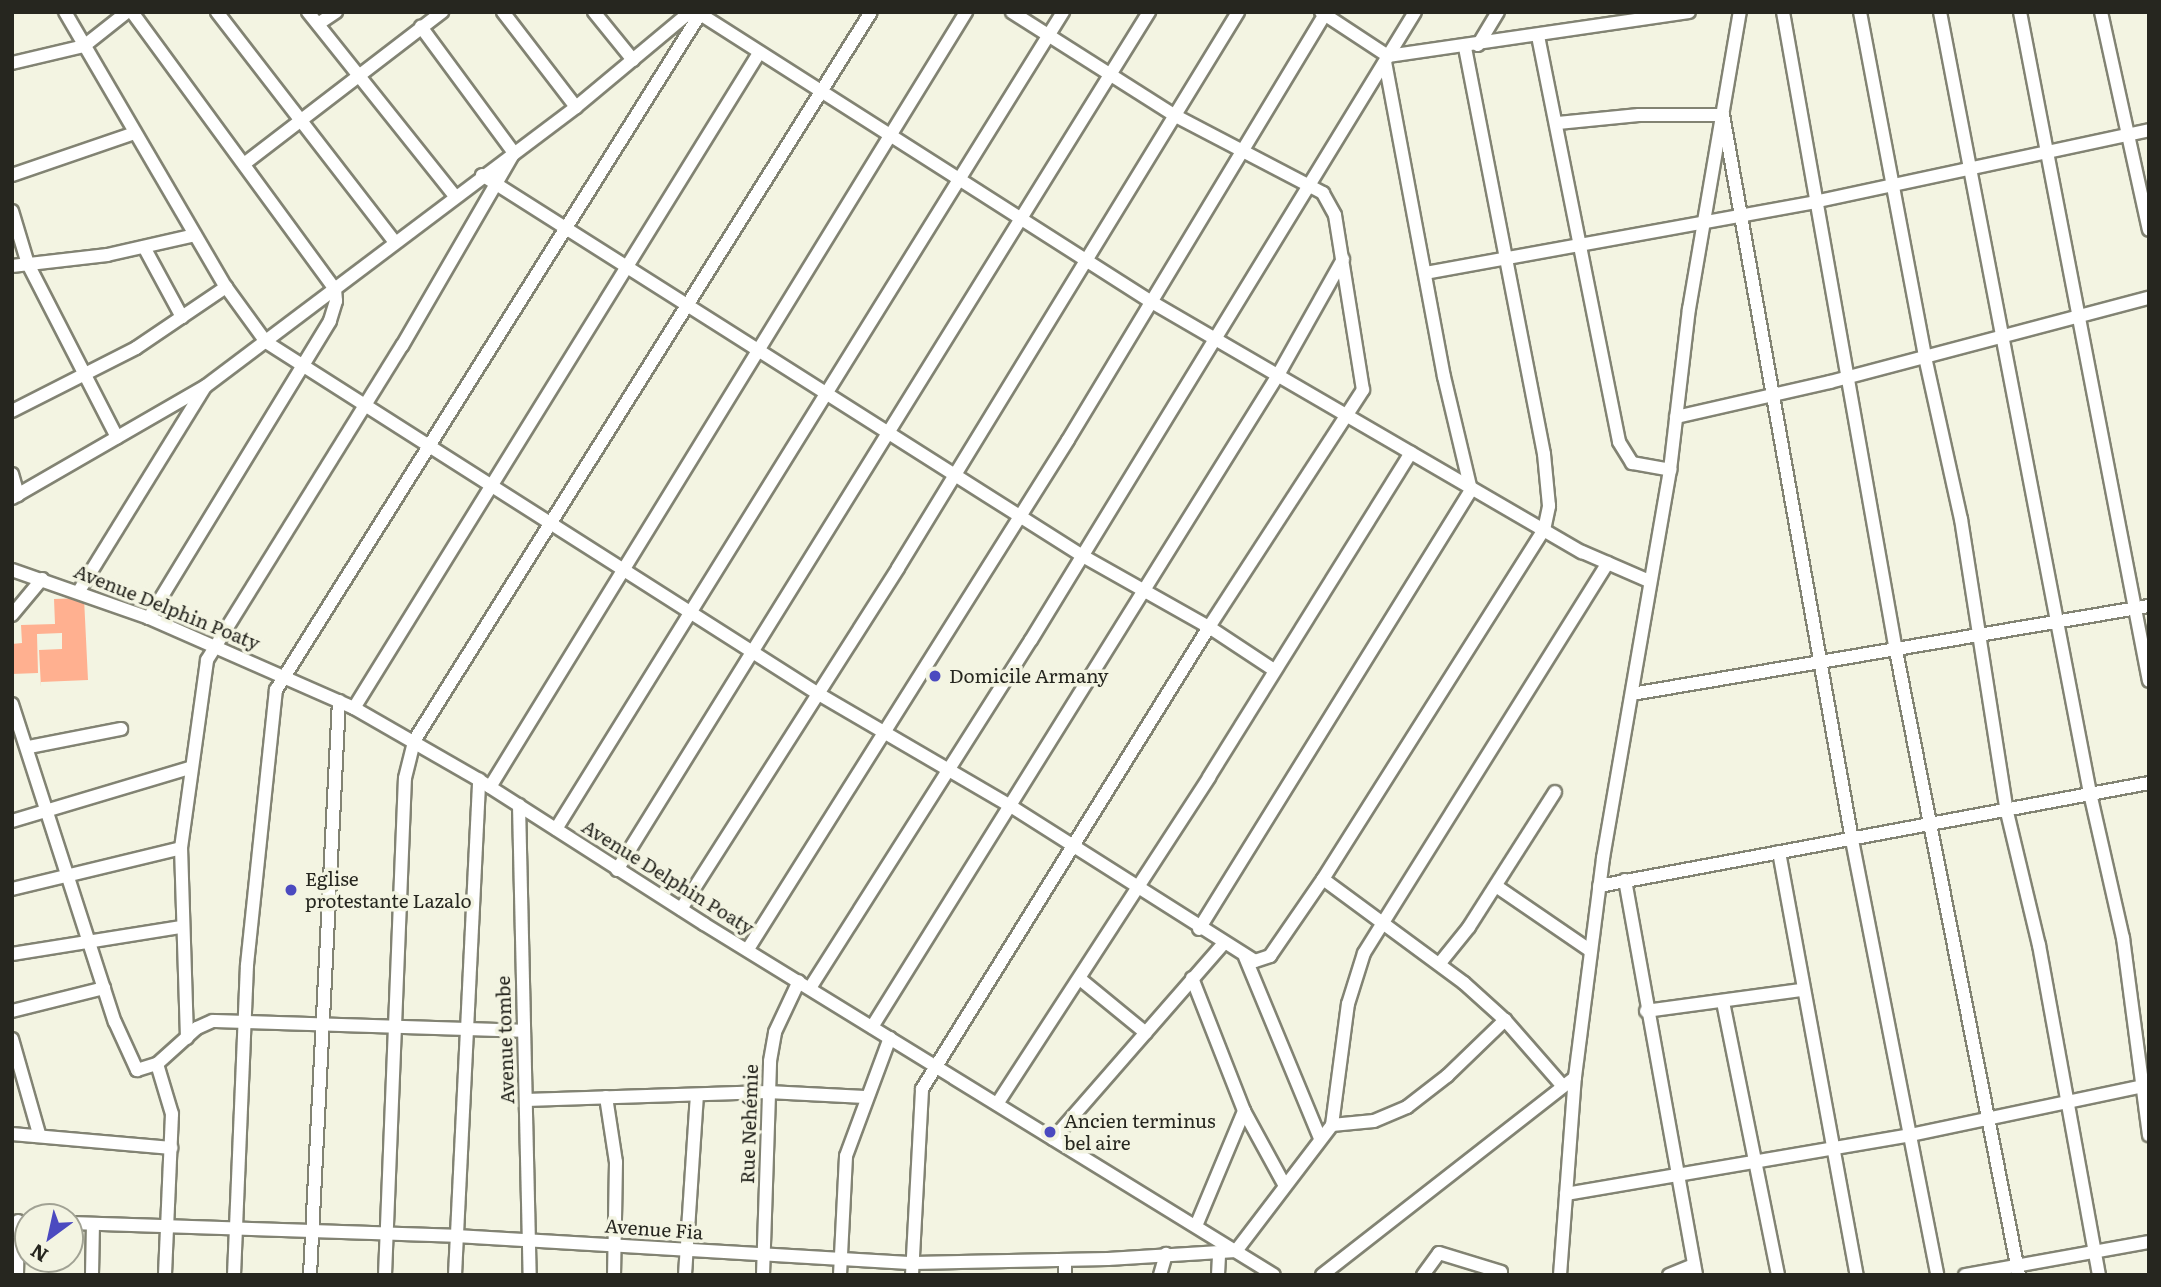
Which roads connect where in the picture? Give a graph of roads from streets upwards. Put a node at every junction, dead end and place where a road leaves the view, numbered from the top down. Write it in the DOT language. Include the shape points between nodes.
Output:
graph roads {
  1 [pos="65,12"];
  2 [pos="130,12"];
  3 [pos="217,12"];
  4 [pos="308,12"];
  5 [pos="336,12"];
  6 [pos="442,12"];
  7 [pos="503,12"];
  8 [pos="594,12"];
  9 [pos="872,12"];
  10 [pos="966,12"];
  11 [pos="1012,12"];
  12 [pos="1063,12"];
  13 [pos="1149,12"];
  14 [pos="1238,12"];
  15 [pos="1415,12"];
  16 [pos="1498,12"];
  17 [pos="1689,12"];
  18 [pos="1740,12"];
  19 [pos="1783,12"];
  20 [pos="1860,12"];
  21 [pos="1940,12"];
  22 [pos="2020,12"];
  23 [pos="2101,12"];
  24 [pos="696,13"];
  25 [pos="1324,13"];
  26 [pos="1629,17"];
  27 [pos="318,24"];
  28 [pos="421,27"];
  29 [pos="1048,36"];
  30 [pos="1538,36"];
  31 [pos="83,46"];
  32 [pos="1472,46"];
  33 [pos="758,53"];
  34 [pos="1386,59"];
  35 [pos="633,60"];
  36 [pos="12,63"];
  37 [pos="360,75"];
  38 [pos="1111,75"];
  39 [pos="822,93"];
  40 [pos="576,107"];
  41 [pos="1174,115"];
  42 [pos="1723,115"];
  43 [pos="302,118"];
  44 [pos="1558,124"];
  45 [pos="2149,130"];
  46 [pos="135,133"];
  47 [pos="2129,134"];
  48 [pos="893,138"];
  49 [pos="1241,152"];
  50 [pos="514,153"];
  51 [pos="2044,154"];
  52 [pos="244,164"];
  53 [pos="1971,167"];
  54 [pos="12,175"];
  55 [pos="482,175"];
  56 [pos="961,179"];
  57 [pos="1312,184"];
  58 [pos="1894,185"];
  59 [pos="498,186"];
  60 [pos="455,196"];
  61 [pos="1814,202"];
  62 [pos="12,211"];
  63 [pos="1742,216"];
  64 [pos="1025,219"];
  65 [pos="1703,223"];
  66 [pos="562,230"];
  67 [pos="2149,230"];
  68 [pos="195,235"];
  69 [pos="395,242"];
  70 [pos="1580,243"];
  71 [pos="144,247"];
  72 [pos="1343,259"];
  73 [pos="1086,260"];
  74 [pos="1506,260"];
  75 [pos="28,264"];
  76 [pos="12,266"];
  77 [pos="627,270"];
  78 [pos="1425,273"];
  79 [pos="226,287"];
  80 [pos="335,289"];
  81 [pos="2149,298"];
  82 [pos="1150,301"];
  83 [pos="687,306"];
  84 [pos="182,317"];
  85 [pos="2076,318"];
  86 [pos="2004,336"];
  87 [pos="1214,338"];
  88 [pos="266,342"];
  89 [pos="759,351"];
  90 [pos="1925,357"];
  91 [pos="302,366"];
  92 [pos="87,375"];
  93 [pos="1278,375"];
  94 [pos="1848,377"];
  95 [pos="206,386"];
  96 [pos="828,393"];
  97 [pos="1772,394"];
  98 [pos="364,405"];
  99 [pos="12,411"];
  100 [pos="1346,415"];
  101 [pos="1676,416"];
  102 [pos="889,432"];
  103 [pos="117,437"];
  104 [pos="429,446"];
  105 [pos="1411,453"];
  106 [pos="1670,470"];
  107 [pos="12,474"];
  108 [pos="955,476"];
  109 [pos="488,486"];
  110 [pos="1471,490"];
  111 [pos="15,497"];
  112 [pos="1020,513"];
  113 [pos="552,526"];
  114 [pos="1544,530"];
  115 [pos="1081,555"];
  116 [pos="1608,563"];
  117 [pos="625,569"];
  118 [pos="12,570"];
  119 [pos="43,579"];
  120 [pos="1649,581"];
  121 [pos="1144,590"];
  122 [pos="79,591"];
  123 [pos="2149,606"];
  124 [pos="2134,608"];
  125 [pos="692,611"];
  126 [pos="12,615"];
  127 [pos="149,618"];
  128 [pos="2059,623"];
  129 [pos="1209,627"];
  130 [pos="1980,637"];
  131 [pos="215,645"];
  132 [pos="1896,651"];
  133 [pos="752,652"];
  134 [pos="1822,664"];
  135 [pos="1274,670"];
  136 [pos="282,676"];
  137 [pos="2149,681"];
  138 [pos="817,693"];
  139 [pos="1632,694"];
  140 [pos="339,701"];
  141 [pos="12,704"];
  142 [pos="354,708"];
  143 [pos="121,729"];
  144 [pos="883,730"];
  145 [pos="414,741"];
  146 [pos="29,747"];
  147 [pos="947,767"];
  148 [pos="190,768"];
  149 [pos="484,783"];
  150 [pos="2149,783"];
  151 [pos="1555,792"];
  152 [pos="2090,793"];
  153 [pos="519,805"];
  154 [pos="1009,805"];
  155 [pos="2006,808"];
  156 [pos="50,810"];
  157 [pos="12,821"];
  158 [pos="1932,823"];
  159 [pos="556,829"];
  160 [pos="1852,840"];
  161 [pos="181,848"];
  162 [pos="1075,850"];
  163 [pos="1779,852"];
  164 [pos="617,870"];
  165 [pos="69,876"];
  166 [pos="1322,879"];
  167 [pos="1625,880"];
  168 [pos="1496,886"];
  169 [pos="1599,886"];
  170 [pos="12,889"];
  171 [pos="1136,889"];
  172 [pos="681,909"];
  173 [pos="1383,919"];
  174 [pos="180,926"];
  175 [pos="1199,929"];
  176 [pos="92,940"];
  177 [pos="1223,944"];
  178 [pos="748,949"];
  179 [pos="1591,951"];
  180 [pos="12,954"];
  181 [pos="1245,957"];
  182 [pos="1440,963"];
  183 [pos="1192,978"];
  184 [pos="1080,979"];
  185 [pos="804,984"];
  186 [pos="104,988"];
  187 [pos="1801,990"];
  188 [pos="1723,1002"];
  189 [pos="12,1011"];
  190 [pos="1646,1012"];
  191 [pos="1505,1020"];
  192 [pos="244,1021"];
  193 [pos="321,1025"];
  194 [pos="872,1027"];
  195 [pos="396,1029"];
  196 [pos="466,1031"];
  197 [pos="524,1031"];
  198 [pos="1146,1033"];
  199 [pos="187,1038"];
  200 [pos="890,1038"];
  201 [pos="12,1039"];
  202 [pos="157,1064"];
  203 [pos="936,1066"];
  204 [pos="1575,1077"];
  205 [pos="1562,1085"];
  206 [pos="2144,1086"];
  207 [pos="768,1091"];
  208 [pos="697,1095"];
  209 [pos="606,1097"];
  210 [pos="865,1097"];
  211 [pos="526,1100"];
  212 [pos="997,1104"];
  213 [pos="2068,1104"];
  214 [pos="1244,1111"];
  215 [pos="1988,1119"];
  216 [pos="1332,1125"];
  217 [pos="12,1134"];
  218 [pos="38,1135"];
  219 [pos="1911,1135"];
  220 [pos="2149,1135"];
  221 [pos="1320,1138"];
  222 [pos="1053,1139"];
  223 [pos="171,1148"];
  224 [pos="1835,1149"];
  225 [pos="1754,1160"];
  226 [pos="1676,1176"];
  227 [pos="1285,1186"];
  228 [pos="1566,1194"];
  229 [pos="84,1224"];
  230 [pos="93,1224"];
  231 [pos="1196,1226"];
  232 [pos="167,1227"];
  233 [pos="235,1230"];
  234 [pos="312,1232"];
  235 [pos="386,1233"];
  236 [pos="456,1236"];
  237 [pos="531,1240"];
  238 [pos="2149,1242"];
  239 [pos="615,1245"];
  240 [pos="686,1251"];
  241 [pos="1236,1251"];
  242 [pos="1219,1253"];
  243 [pos="2094,1253"];
  244 [pos="764,1254"];
  245 [pos="1166,1254"];
  246 [pos="841,1259"];
  247 [pos="1065,1260"];
  248 [pos="987,1268"];
  249 [pos="912,1269"];
  250 [pos="1695,1270"];
  251 [pos="2018,1270"];
  252 [pos="1501,1272"];
  253 [pos="92,1275"];
  254 [pos="165,1275"];
  255 [pos="234,1275"];
  256 [pos="310,1275"];
  257 [pos="385,1275"];
  258 [pos="455,1275"];
  259 [pos="530,1275"];
  260 [pos="614,1275"];
  261 [pos="685,1275"];
  262 [pos="763,1275"];
  263 [pos="839,1275"];
  264 [pos="1065,1275"];
  265 [pos="1160,1275"];
  266 [pos="1218,1275"];
  267 [pos="1274,1275"];
  268 [pos="1322,1275"];
  269 [pos="1423,1275"];
  270 [pos="1560,1275"];
  271 [pos="1670,1275"];
  272 [pos="1778,1275"];
  273 [pos="1857,1275"];
  274 [pos="1937,1275"];
  275 [pos="1965,1275"];
  276 [pos="2099,1275"];
  1 -- 31 [label="street"];
  2 -- 31 [label="street"];
  2 -- 52 [label="street"];
  3 -- 43 [label="street"];
  4 -- 27 [label="street"];
  5 -- 27 [label="street"];
  6 -- 28 [label="street"];
  7 -- 40 [label="street"];
  8 -- 35 [label="street"];
  9 -- 39 [label="street"];
  10 -- 48 [label="street"];
  11 -- 29 [label="street"];
  12 -- 29 [label="street"];
  13 -- 38 [label="street"];
  14 -- 41 [label="street"];
  15 -- 34 [label="street, Rue Nehémie"];
  16 -- 32 [label="street"];
  17 -- 26 [label="street"];
  18 -- 42 [label="street"];
  19 -- 61 [label="street"];
  20 -- 58 [label="street"];
  21 -- 53 [label="street"];
  22 -- 51 [label="street"];
  23 -- 47 [label="street"];
  24 -- 33 [label="street"];
  24 -- 35 [label="street"];
  24 -- 66 [label="street"];
  25 -- 34 [label="street"];
  25 -- 49 [label="street"];
  26 -- 30 [label="street"];
  27 -- 37 [label="street"];
  28 -- 37 [label="street"];
  28 -- 50 [label="street"];
  29 -- 38 [label="street"];
  29 -- 56 [label="street"];
  30 -- 32 [label="street"];
  30 -- 44 [label="street"];
  31 -- 36 [label="street"];
  31 -- 46 [label="street"];
  32 -- 34 [label="street"];
  32 -- 74 [label="street"];
  33 -- 39 [label="street"];
  33 -- 77 [label="street"];
  34 -- 57 [label="street, Rue Nehémie"];
  34 -- 78 [label="street"];
  35 -- 40 [label="street"];
  37 -- 43 [label="street"];
  37 -- 60 [label="street"];
  38 -- 41 [label="street"];
  38 -- 64 [label="street"];
  39 -- 48 [label="street"];
  39 -- 83 [label="street"];
  40 -- 50 [label="street"];
  41 -- 49 [label="street"];
  41 -- 73 [label="street"];
  42 -- 44 [label="street" via="1639,115"];
  42 -- 63 [label="street"];
  42 -- 65 [label="street"];
  43 -- 52 [label="street"];
  43 -- 69 [label="street"];
  44 -- 70 [label="street"];
  45 -- 47 [label="street"];
  46 -- 54 [label="street"];
  46 -- 68 [label="street"];
  47 -- 51 [label="street"];
  47 -- 67 [label="street"];
  48 -- 56 [label="street"];
  48 -- 89 [label="street"];
  49 -- 57 [label="street"];
  49 -- 82 [label="street"];
  50 -- 55 [label="street"];
  50 -- 59 [label="street"];
  51 -- 53 [label="street"];
  51 -- 85 [label="street"];
  52 -- 80 [label="street"];
  53 -- 58 [label="street"];
  53 -- 86 [label="street"];
  55 -- 59 [label="street"];
  55 -- 60 [label="street"];
  56 -- 64 [label="street"];
  56 -- 96 [label="street"];
  57 -- 72 [label="street" via="1331,201"];
  57 -- 87 [label="street, Rue Nehémie"];
  58 -- 61 [label="street"];
  58 -- 90 [label="street"];
  59 -- 66 [label="street"];
  59 -- 98 [label="street"];
  60 -- 69 [label="street"];
  61 -- 63 [label="street"];
  61 -- 94 [label="street"];
  62 -- 75 [label="street"];
  63 -- 65 [label="street"];
  63 -- 97 [label="street"];
  64 -- 73 [label="street"];
  64 -- 102 [label="street"];
  65 -- 70 [label="street"];
  65 -- 101 [label="street"];
  66 -- 77 [label="street"];
  66 -- 104 [label="street"];
  68 -- 71 [label="street"];
  68 -- 79 [label="street"];
  69 -- 80 [label="street"];
  70 -- 74 [label="street"];
  70 -- 106 [label="street" via="1624,456 1641,466"];
  71 -- 75 [label="street"];
  71 -- 84 [label="street"];
  72 -- 93 [label="street"];
  72 -- 100 [label="street" via="1363,390"];
  73 -- 82 [label="street"];
  73 -- 108 [label="street"];
  74 -- 78 [label="street"];
  74 -- 114 [label="street" via="1544,454 1549,506"];
  75 -- 76 [label="street"];
  75 -- 92 [label="street"];
  77 -- 83 [label="street"];
  77 -- 109 [label="street"];
  78 -- 110 [label="street"];
  79 -- 84 [label="street"];
  79 -- 88 [label="street"];
  80 -- 88 [label="street"];
  80 -- 91 [label="street" via="333,313"];
  81 -- 85 [label="street"];
  82 -- 87 [label="street"];
  82 -- 112 [label="street"];
  83 -- 89 [label="street"];
  83 -- 113 [label="street"];
  84 -- 92 [label="street"];
  85 -- 86 [label="street"];
  85 -- 124 [label="street"];
  86 -- 90 [label="street"];
  86 -- 128 [label="street"];
  87 -- 93 [label="street"];
  87 -- 115 [label="street, Rue Nehémie"];
  88 -- 91 [label="street"];
  88 -- 95 [label="street"];
  89 -- 96 [label="street"];
  89 -- 117 [label="street"];
  90 -- 94 [label="street"];
  90 -- 130 [label="street" via="1961,519"];
  91 -- 98 [label="street"];
  91 -- 127 [label="street"];
  92 -- 99 [label="street"];
  92 -- 103 [label="street"];
  93 -- 100 [label="street"];
  93 -- 121 [label="street"];
  94 -- 97 [label="street"];
  94 -- 132 [label="street"];
  95 -- 103 [label="street"];
  95 -- 122 [label="street"];
  96 -- 102 [label="street"];
  96 -- 125 [label="street"];
  97 -- 101 [label="street"];
  97 -- 134 [label="street"];
  98 -- 104 [label="street"];
  98 -- 131 [label="street"];
  100 -- 105 [label="street"];
  100 -- 129 [label="street"];
  101 -- 106 [label="street"];
  102 -- 108 [label="street"];
  102 -- 133 [label="street"];
  103 -- 111 [label="street"];
  104 -- 109 [label="street"];
  104 -- 136 [label="street"];
  105 -- 110 [label="street"];
  105 -- 135 [label="street"];
  106 -- 120 [label="street"];
  107 -- 111 [label="street"];
  108 -- 112 [label="street"];
  108 -- 138 [label="street"];
  109 -- 113 [label="street"];
  109 -- 142 [label="street"];
  110 -- 114 [label="street"];
  110 -- 175 [label="street"];
  112 -- 115 [label="street"];
  112 -- 144 [label="street"];
  113 -- 117 [label="street"];
  113 -- 145 [label="street"];
  114 -- 116 [label="street"];
  114 -- 166 [label="street"];
  115 -- 121 [label="street"];
  115 -- 147 [label="street, Rue Nehémie"];
  116 -- 120 [label="street"];
  116 -- 173 [label="street"];
  117 -- 125 [label="street"];
  117 -- 149 [label="street"];
  118 -- 119 [label="street, Avenue Delphin Poaty"];
  119 -- 122 [label="street, Avenue Delphin Poaty"];
  119 -- 126 [label="street"];
  120 -- 139 [label="street"];
  121 -- 129 [label="street"];
  121 -- 154 [label="street"];
  122 -- 127 [label="street, Avenue Delphin Poaty"];
  123 -- 124 [label="street"];
  124 -- 128 [label="street"];
  124 -- 137 [label="street"];
  125 -- 133 [label="street"];
  125 -- 159 [label="street"];
  127 -- 131 [label="street, Avenue Delphin Poaty"];
  128 -- 130 [label="street"];
  128 -- 152 [label="street"];
  129 -- 135 [label="street"];
  129 -- 162 [label="street"];
  130 -- 132 [label="street"];
  130 -- 155 [label="street"];
  131 -- 136 [label="street, Avenue Delphin Poaty"];
  131 -- 148 [label="street" via="207,660"];
  132 -- 134 [label="street"];
  132 -- 158 [label="street"];
  133 -- 138 [label="street"];
  133 -- 164 [label="street"];
  134 -- 139 [label="street"];
  134 -- 160 [label="street"];
  135 -- 171 [label="street"];
  136 -- 140 [label="street, Avenue Delphin Poaty"];
  136 -- 192 [label="street" via="267,743"];
  138 -- 144 [label="street"];
  138 -- 172 [label="street"];
  139 -- 169 [label="street"];
  140 -- 142 [label="street, Avenue Delphin Poaty"];
  140 -- 193 [label="street"];
  141 -- 146 [label="street"];
  142 -- 145 [label="street, Avenue Delphin Poaty"];
  143 -- 146 [label="street"];
  144 -- 147 [label="street"];
  144 -- 178 [label="street"];
  145 -- 149 [label="street, Avenue Delphin Poaty"];
  145 -- 195 [label="street" via="405,778"];
  146 -- 156 [label="street"];
  147 -- 154 [label="street"];
  147 -- 185 [label="street, Rue Nehémie"];
  148 -- 156 [label="street"];
  148 -- 161 [label="street"];
  149 -- 153 [label="street, Avenue Delphin Poaty"];
  149 -- 196 [label="street"];
  150 -- 152 [label="street"];
  151 -- 168 [label="street"];
  152 -- 155 [label="street"];
  152 -- 206 [label="street" via="2123,938"];
  153 -- 159 [label="street, Avenue Delphin Poaty"];
  153 -- 197 [label="street, Avenue tombe"];
  154 -- 162 [label="street"];
  154 -- 194 [label="street"];
  155 -- 158 [label="street"];
  155 -- 213 [label="street" via="2039,945"];
  156 -- 157 [label="street"];
  156 -- 165 [label="street"];
  158 -- 160 [label="street"];
  158 -- 215 [label="street"];
  159 -- 164 [label="street, Avenue Delphin Poaty"];
  160 -- 163 [label="street"];
  160 -- 219 [label="street"];
  161 -- 165 [label="street"];
  161 -- 174 [label="street"];
  162 -- 171 [label="street"];
  162 -- 203 [label="street"];
  163 -- 167 [label="street"];
  163 -- 187 [label="street"];
  164 -- 172 [label="street, Avenue Delphin Poaty"];
  165 -- 170 [label="street"];
  165 -- 176 [label="street"];
  166 -- 173 [label="street"];
  166 -- 181 [label="street" via="1270,956 1255,961"];
  167 -- 169 [label="street"];
  167 -- 190 [label="street"];
  168 -- 179 [label="street"];
  168 -- 182 [label="street"];
  169 -- 179 [label="street"];
  171 -- 175 [label="street"];
  171 -- 184 [label="street"];
  172 -- 178 [label="street, Avenue Delphin Poaty"];
  173 -- 182 [label="street"];
  173 -- 216 [label="street" via="1353,982"];
  174 -- 176 [label="street"];
  174 -- 199 [label="street"];
  175 -- 177 [label="street"];
  176 -- 180 [label="street"];
  176 -- 186 [label="street"];
  177 -- 181 [label="street"];
  177 -- 183 [label="street"];
  178 -- 185 [label="street, Avenue Delphin Poaty"];
  179 -- 204 [label="street"];
  181 -- 221 [label="street"];
  182 -- 191 [label="street"];
  183 -- 198 [label="street"];
  183 -- 214 [label="street"];
  184 -- 198 [label="street"];
  184 -- 212 [label="street"];
  185 -- 194 [label="street, Avenue Delphin Poaty"];
  185 -- 207 [label="street, Rue Nehémie" via="775,1032"];
  186 -- 189 [label="street"];
  186 -- 202 [label="street" via="133,1067 142,1072"];
  187 -- 188 [label="street"];
  187 -- 224 [label="street"];
  188 -- 190 [label="street"];
  188 -- 225 [label="street"];
  190 -- 226 [label="street"];
  191 -- 205 [label="street"];
  191 -- 216 [label="street" via="1407,1107 1374,1121"];
  192 -- 193 [label="street"];
  192 -- 199 [label="street" via="205,1023"];
  192 -- 233 [label="street"];
  193 -- 195 [label="street"];
  193 -- 234 [label="street"];
  194 -- 200 [label="street, Avenue Delphin Poaty"];
  195 -- 196 [label="street"];
  195 -- 235 [label="street"];
  196 -- 197 [label="street"];
  196 -- 236 [label="street"];
  197 -- 211 [label="street, Avenue tombe"];
  198 -- 222 [label="street"];
  199 -- 202 [label="street"];
  200 -- 203 [label="street, Avenue Delphin Poaty"];
  200 -- 210 [label="street"];
  201 -- 218 [label="street"];
  202 -- 223 [label="street" via="172,1114"];
  203 -- 212 [label="street, Avenue Delphin Poaty"];
  203 -- 249 [label="street" via="922,1089"];
  204 -- 205 [label="street"];
  204 -- 228 [label="street"];
  205 -- 268 [label="street"];
  206 -- 213 [label="street"];
  206 -- 220 [label="street"];
  207 -- 208 [label="street"];
  207 -- 210 [label="street"];
  207 -- 244 [label="street, Rue Nehémie"];
  208 -- 209 [label="street"];
  208 -- 240 [label="street"];
  209 -- 211 [label="street"];
  209 -- 239 [label="street" via="616,1162"];
  210 -- 246 [label="street" via="846,1156"];
  211 -- 237 [label="street, Avenue tombe"];
  212 -- 222 [label="street, Avenue Delphin Poaty"];
  213 -- 215 [label="street"];
  213 -- 243 [label="street"];
  214 -- 227 [label="street"];
  214 -- 231 [label="street"];
  215 -- 219 [label="street"];
  215 -- 251 [label="street"];
  216 -- 221 [label="street"];
  217 -- 218 [label="street"];
  218 -- 223 [label="street"];
  219 -- 224 [label="street"];
  219 -- 274 [label="street"];
  221 -- 227 [label="street"];
  222 -- 231 [label="street, Avenue Delphin Poaty"];
  223 -- 232 [label="street"];
  224 -- 225 [label="street"];
  224 -- 273 [label="street"];
  225 -- 226 [label="street"];
  225 -- 272 [label="street"];
  226 -- 228 [label="street"];
  226 -- 250 [label="street"];
  227 -- 241 [label="street"];
  228 -- 270 [label="street"];
  229 -- 230 [label="street, Avenue Fia"];
  230 -- 232 [label="street, Avenue Fia"];
  230 -- 253 [label="street"];
  231 -- 241 [label="street, Avenue Delphin Poaty"];
  232 -- 233 [label="street, Avenue Fia"];
  232 -- 254 [label="street"];
  233 -- 234 [label="street, Avenue Fia"];
  233 -- 255 [label="street"];
  234 -- 235 [label="street, Avenue Fia"];
  234 -- 256 [label="street"];
  235 -- 236 [label="street, Avenue Fia"];
  235 -- 257 [label="street"];
  236 -- 237 [label="street, Avenue Fia"];
  236 -- 258 [label="street"];
  237 -- 239 [label="street, Avenue Fia"];
  237 -- 259 [label="street, Avenue tombe"];
  238 -- 243 [label="street"];
  239 -- 240 [label="street, Avenue Fia"];
  239 -- 260 [label="street"];
  240 -- 244 [label="street, Avenue Fia"];
  240 -- 261 [label="street"];
  241 -- 242 [label="street, Avenue Fia"];
  241 -- 267 [label="street, Avenue Delphin Poaty"];
  242 -- 245 [label="street, Avenue Fia"];
  242 -- 266 [label="street"];
  243 -- 251 [label="street"];
  243 -- 276 [label="street"];
  244 -- 246 [label="street, Avenue Fia"];
  244 -- 262 [label="street, Rue Nehémie"];
  245 -- 247 [label="street, Avenue Fia"];
  245 -- 265 [label="street"];
  246 -- 249 [label="street, Avenue Fia"];
  246 -- 263 [label="street"];
  247 -- 248 [label="street, Avenue Fia"];
  247 -- 264 [label="street"];
  248 -- 249 [label="street, Avenue Fia"];
  250 -- 271 [label="street"];
  251 -- 275 [label="street"];
  252 -- 269 [label="street" via="1438,1253"];
}
